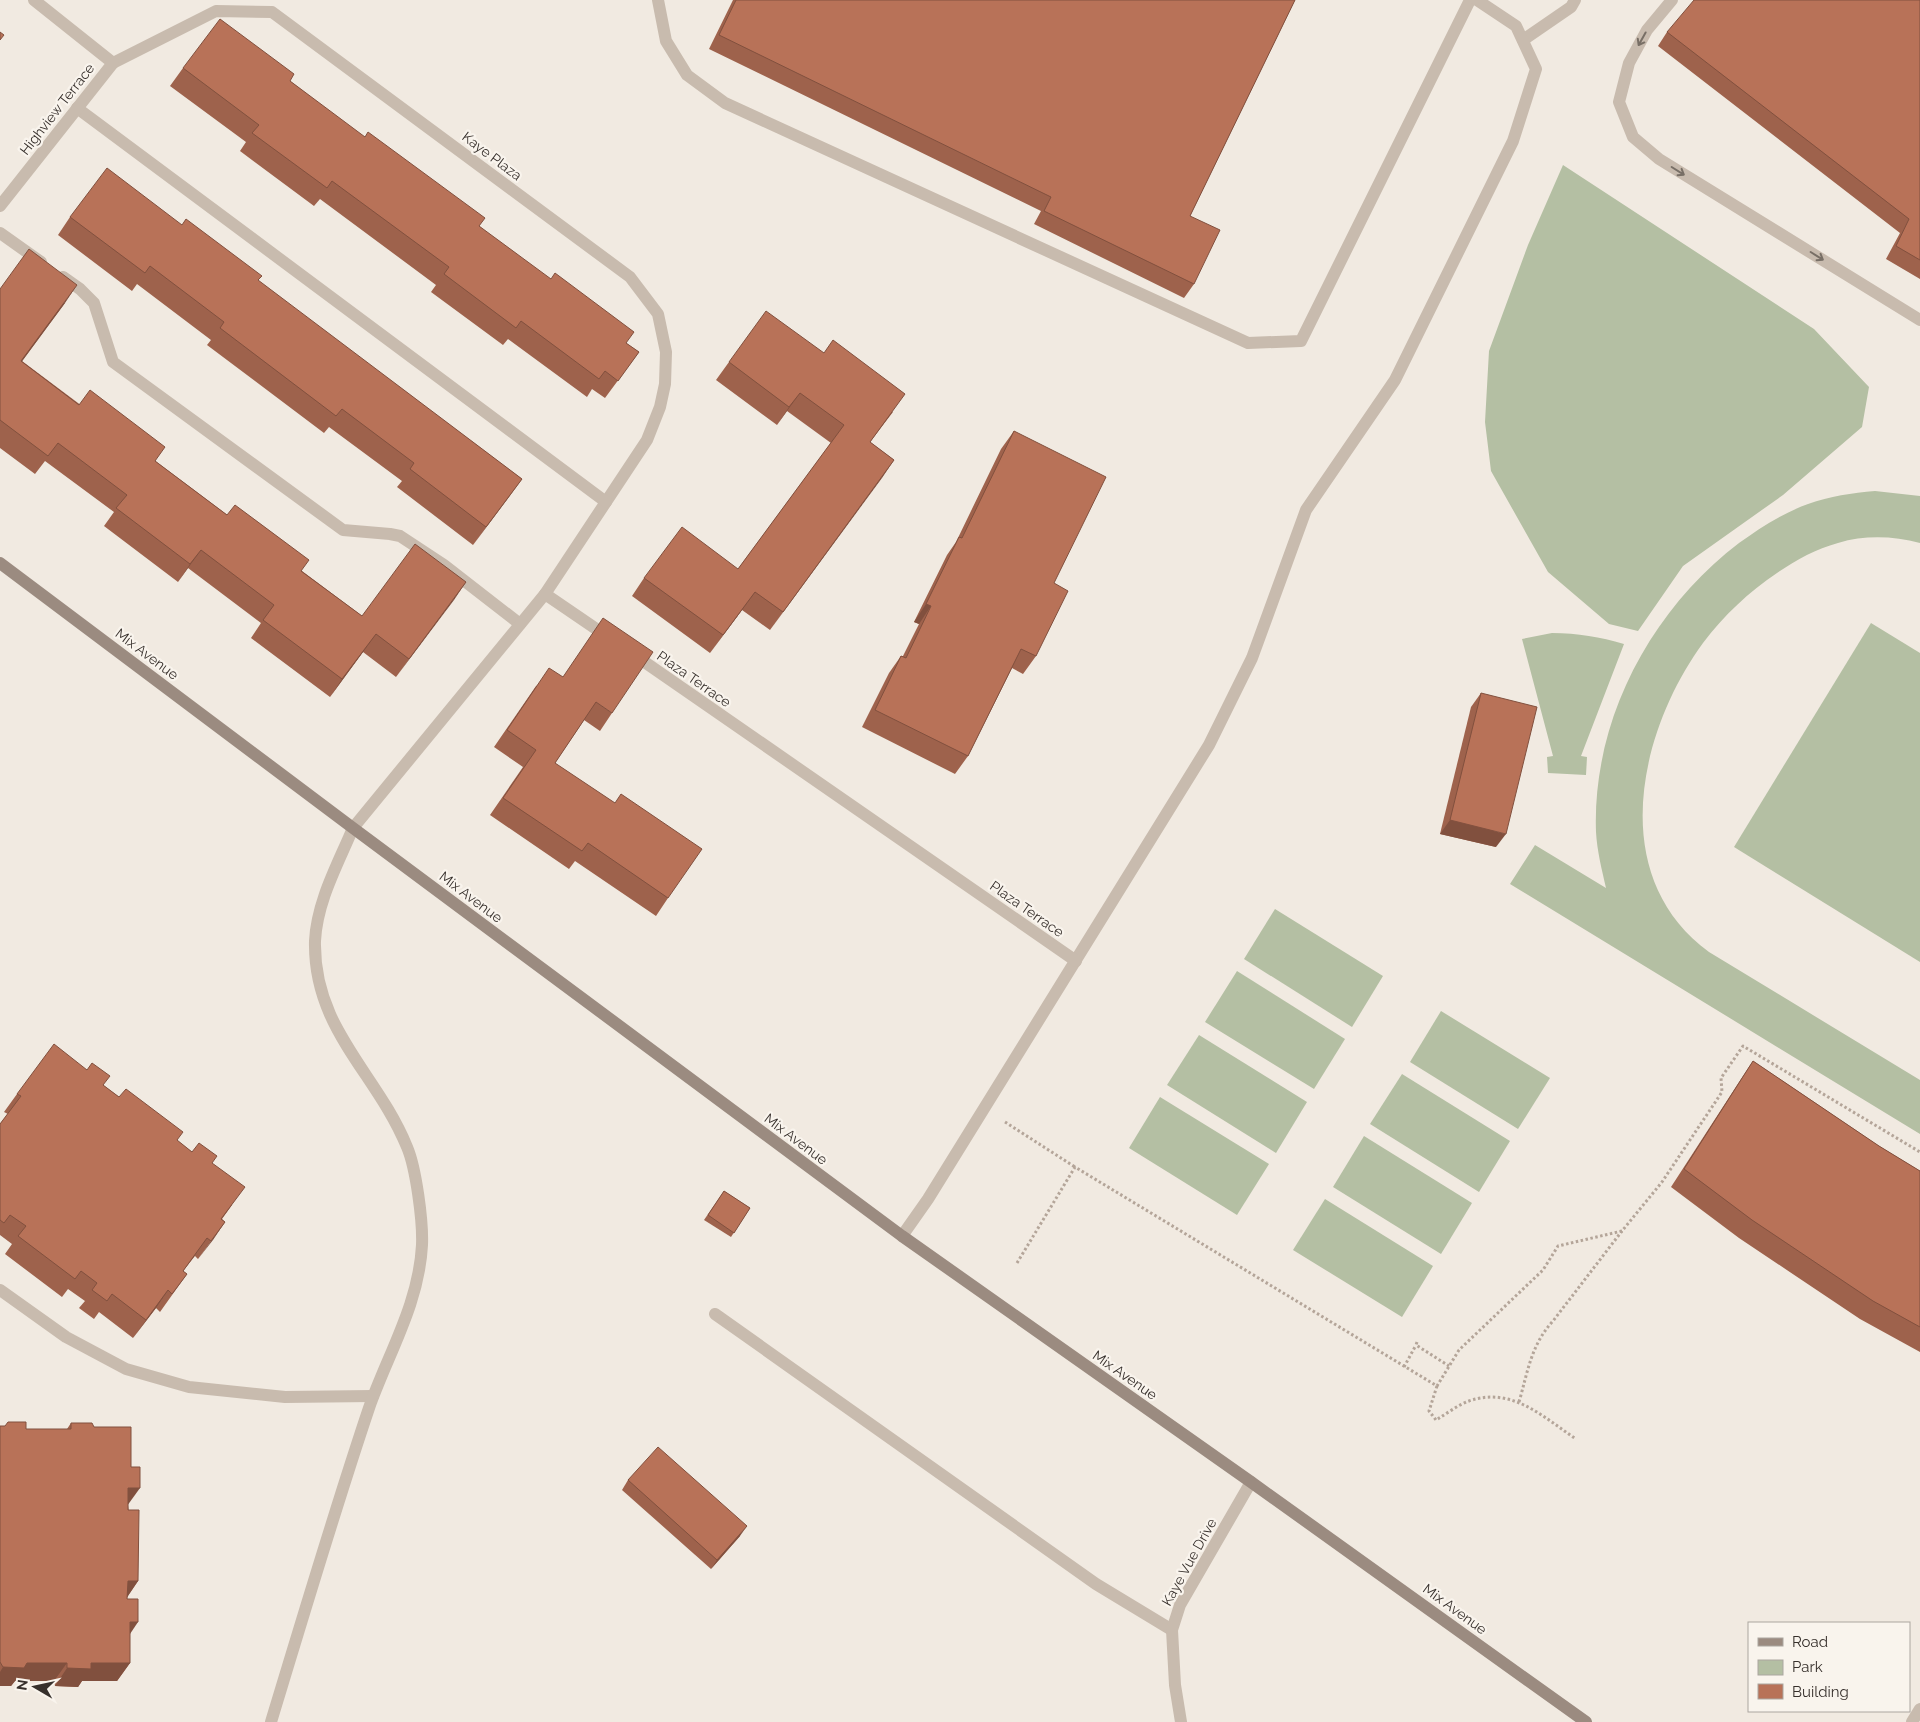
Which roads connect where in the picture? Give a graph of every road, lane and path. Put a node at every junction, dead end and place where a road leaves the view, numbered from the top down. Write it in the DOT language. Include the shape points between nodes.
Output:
graph roads {
  1 [pos="34,0"];
  2 [pos="658,0"];
  3 [pos="1470,0"];
  4 [pos="1477,0"];
  5 [pos="1575,0"];
  6 [pos="1672,0"];
  7 [pos="1523,40"];
  8 [pos="113,63"];
  9 [pos="77,108"];
  10 [pos="0,206"];
  11 [pos="0,233"];
  12 [pos="1920,320"];
  13 [pos="606,502"];
  14 [pos="0,563"];
  15 [pos="545,594"];
  16 [pos="520,624"];
  17 [pos="353,828"];
  18 [pos="1076,961"];
  19 [pos="984,1108"];
  20 [pos="1920,1152"];
  21 [pos="1076,1167"];
  22 [pos="1622,1231"];
  23 [pos="902,1236"];
  24 [pos="1017,1263"];
  25 [pos="0,1290"];
  26 [pos="716,1314"];
  27 [pos="1449,1366"];
  28 [pos="1404,1367"];
  29 [pos="1437,1386"];
  30 [pos="374,1396"];
  31 [pos="1520,1402"];
  32 [pos="1576,1439"];
  33 [pos="1251,1482"];
  34 [pos="1172,1630"];
  35 [pos="1920,1709"];
  36 [pos="271,1722"];
  37 [pos="1181,1722"];
  38 [pos="1586,1722"];
  39 [pos="1912,1722"];
  1 -- 8 [label="street, Highview Terrace"];
  2 -- 3 [label="street" via="666,41 686,75 725,103 1248,343 1300,341"];
  4 -- 7 [label="street" via="1516,26"];
  5 -- 7 [label="street" via="1571,7"];
  6 -- 12 [label="street, one-way" via="1648,30 1629,63 1619,102 1633,136 1659,159"];
  7 -- 18 [label="street" via="1536,69 1513,141 1395,380 1306,510 1252,658 1209,745"];
  8 -- 9 [label="street, Highview Terrace"];
  8 -- 13 [label="street, Kaye Plaza" via="216,11 272,12 630,277 658,314 666,352 665,384 647,440"];
  9 -- 10 [label="street, Highview Terrace"];
  9 -- 13 [label="street"];
  11 -- 16 [label="street" via="80,289 94,304 113,362 343,530 400,536 444,565"];
  13 -- 15 [label="street, Kaye Plaza"];
  14 -- 17 [label="street, Mix Avenue"];
  15 -- 16 [label="street"];
  15 -- 18 [label="street, Plaza Terrace"];
  16 -- 17 [label="street"];
  17 -- 23 [label="street, Mix Avenue"];
  17 -- 30 [label="street" via="323,899 315,939 317,975 328,1013 407,1148 416,1185 422,1244 416,1284 404,1324"];
  18 -- 19 [label="street"];
  19 -- 21 [label="path"];
  19 -- 23 [label="street"];
  20 -- 22 [label="path" via="1743,1046 1721,1078 1722,1092 1662,1182"];
  21 -- 24 [label="path"];
  21 -- 28 [label="path"];
  22 -- 27 [label="path" via="1558,1246 1543,1270 1459,1350"];
  22 -- 31 [label="path" via="1542,1334 1532,1354"];
  23 -- 33 [label="street, Mix Avenue"];
  25 -- 30 [label="street" via="66,1337 126,1369 189,1387 284,1397"];
  26 -- 34 [label="street" via="1096,1584"];
  27 -- 28 [label="path" via="1416,1343"];
  27 -- 29 [label="path"];
  28 -- 29 [label="path"];
  29 -- 31 [label="path" via="1429,1411 1436,1420 1467,1402 1481,1398 1504,1397"];
  30 -- 36 [label="street" via="332,1519"];
  31 -- 32 [label="path"];
  33 -- 34 [label="street, Kaye Vue Drive" via="1180,1605"];
  33 -- 38 [label="street, Mix Avenue"];
  34 -- 37 [label="street, Kaye Vue Drive"];
  35 -- 39 [label="street"];
}
